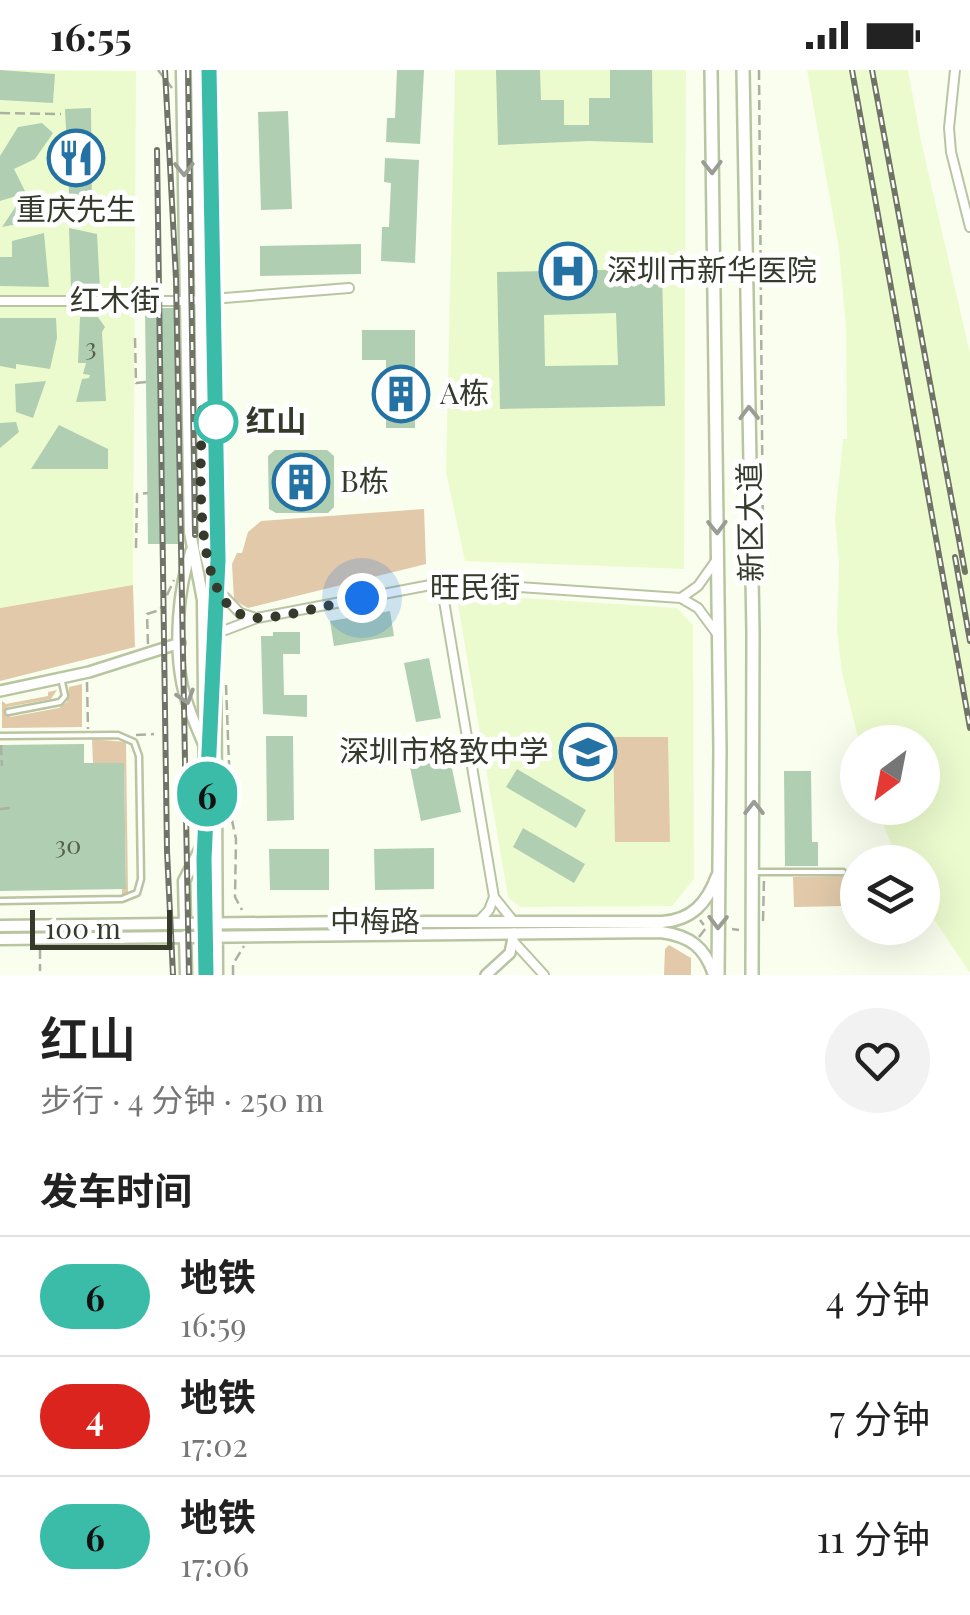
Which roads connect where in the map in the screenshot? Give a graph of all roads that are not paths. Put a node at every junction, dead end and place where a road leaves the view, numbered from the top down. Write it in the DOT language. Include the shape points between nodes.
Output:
graph roads {
  1 [pos="181,70"];
  2 [pos="711,70"];
  3 [pos="743,70"];
  4 [pos="955,70"];
  5 [pos="198,74"];
  6 [pos="970,226"];
  7 [pos="350,288"];
  8 [pos="200,300"];
  9 [pos="0,301"];
  10 [pos="186,301"];
  11 [pos="191,551"];
  12 [pos="717,558"];
  13 [pos="440,583"];
  14 [pos="214,586"];
  15 [pos="680,598"];
  16 [pos="258,618"];
  17 [pos="215,634"];
  18 [pos="718,635"];
  19 [pos="180,642"];
  20 [pos="62,678"];
  21 [pos="0,691"];
  22 [pos="8,712"];
  23 [pos="0,736"];
  24 [pos="204,748"];
  25 [pos="205,839"];
  26 [pos="719,866"];
  27 [pos="754,872"];
  28 [pos="840,872"];
  29 [pos="112,889"];
  30 [pos="494,897"];
  31 [pos="112,900"];
  32 [pos="0,901"];
  33 [pos="479,922"];
  34 [pos="0,926"];
  35 [pos="185,930"];
  36 [pos="211,930"];
  37 [pos="514,932"];
  38 [pos="0,938"];
  39 [pos="186,975"];
  40 [pos="207,975"];
  41 [pos="218,975"];
  42 [pos="486,975"];
  43 [pos="544,975"];
  44 [pos="716,975"];
  45 [pos="752,975"];
  1 -- 10 [label="main road, one-way"];
  2 -- 12 [label="main road, 新区大道, one-way"];
  27 -- 3 [label="main road, 新区大道, one-way"];
  4 -- 6 [label="street" via="951,152"];
  5 -- 8 [label="main road"];
  7 -- 8 [label="street, 红木街"];
  8 -- 10 [label="street, 红木街"];
  8 -- 14 [label="main road" via="204,548"];
  9 -- 10 [label="street, 红木街"];
  10 -- 11 [label="main road"];
  11 -- 19 [label="street" via="182,582"];
  11 -- 24 [label="main road" via="203,600"];
  12 -- 15 [label="street" via="706,578"];
  12 -- 18 [label="main road, 新区大道"];
  13 -- 15 [label="street, 旺民街"];
  13 -- 16 [label="street, 旺民街"];
  13 -- 30 [label="street"];
  14 -- 16 [label="street" via="240,613"];
  14 -- 17 [label="main road"];
  15 -- 18 [label="street" via="698,608"];
  16 -- 17 [label="street, 旺民街"];
  17 -- 36 [label="main road"];
  18 -- 26 [label="main road, 新区大道"];
  19 -- 20 [label="street"];
  19 -- 24 [label="street, one-way" via="181,680"];
  20 -- 21 [label="street"];
  20 -- 22 [label="lane" via="60,702"];
  23 -- 31 [label="lane" via="130,738 138,747 141,883 132,896"];
  24 -- 25 [label="main road"];
  25 -- 35 [label="main road" via="184,882"];
  25 -- 36 [label="main road"];
  26 -- 37 [label="main road, 中梅路" via="704,902 679,920"];
  26 -- 44 [label="main road, 新区大道, one-way"];
  27 -- 28 [label="lane"];
  27 -- 45 [label="main road, 新区大道"];
  29 -- 31 [label="lane"];
  30 -- 33 [label="street"];
  30 -- 37 [label="street"];
  31 -- 32 [label="lane"];
  33 -- 36 [label="main road, 中梅路"];
  33 -- 37 [label="main road, 中梅路"];
  34 -- 35 [label="main road, 中梅路"];
  35 -- 36 [label="main road, 中梅路"];
  35 -- 38 [label="main road, 中梅路"];
  35 -- 39 [label="main road"];
  36 -- 37 [label="main road, 中梅路"];
  36 -- 40 [label="main road"];
  36 -- 41 [label="main road"];
  37 -- 42 [label="street" via="510,953"];
  37 -- 43 [label="street"];
  37 -- 44 [label="main road, 中梅路" via="670,934 701,948"];
}
